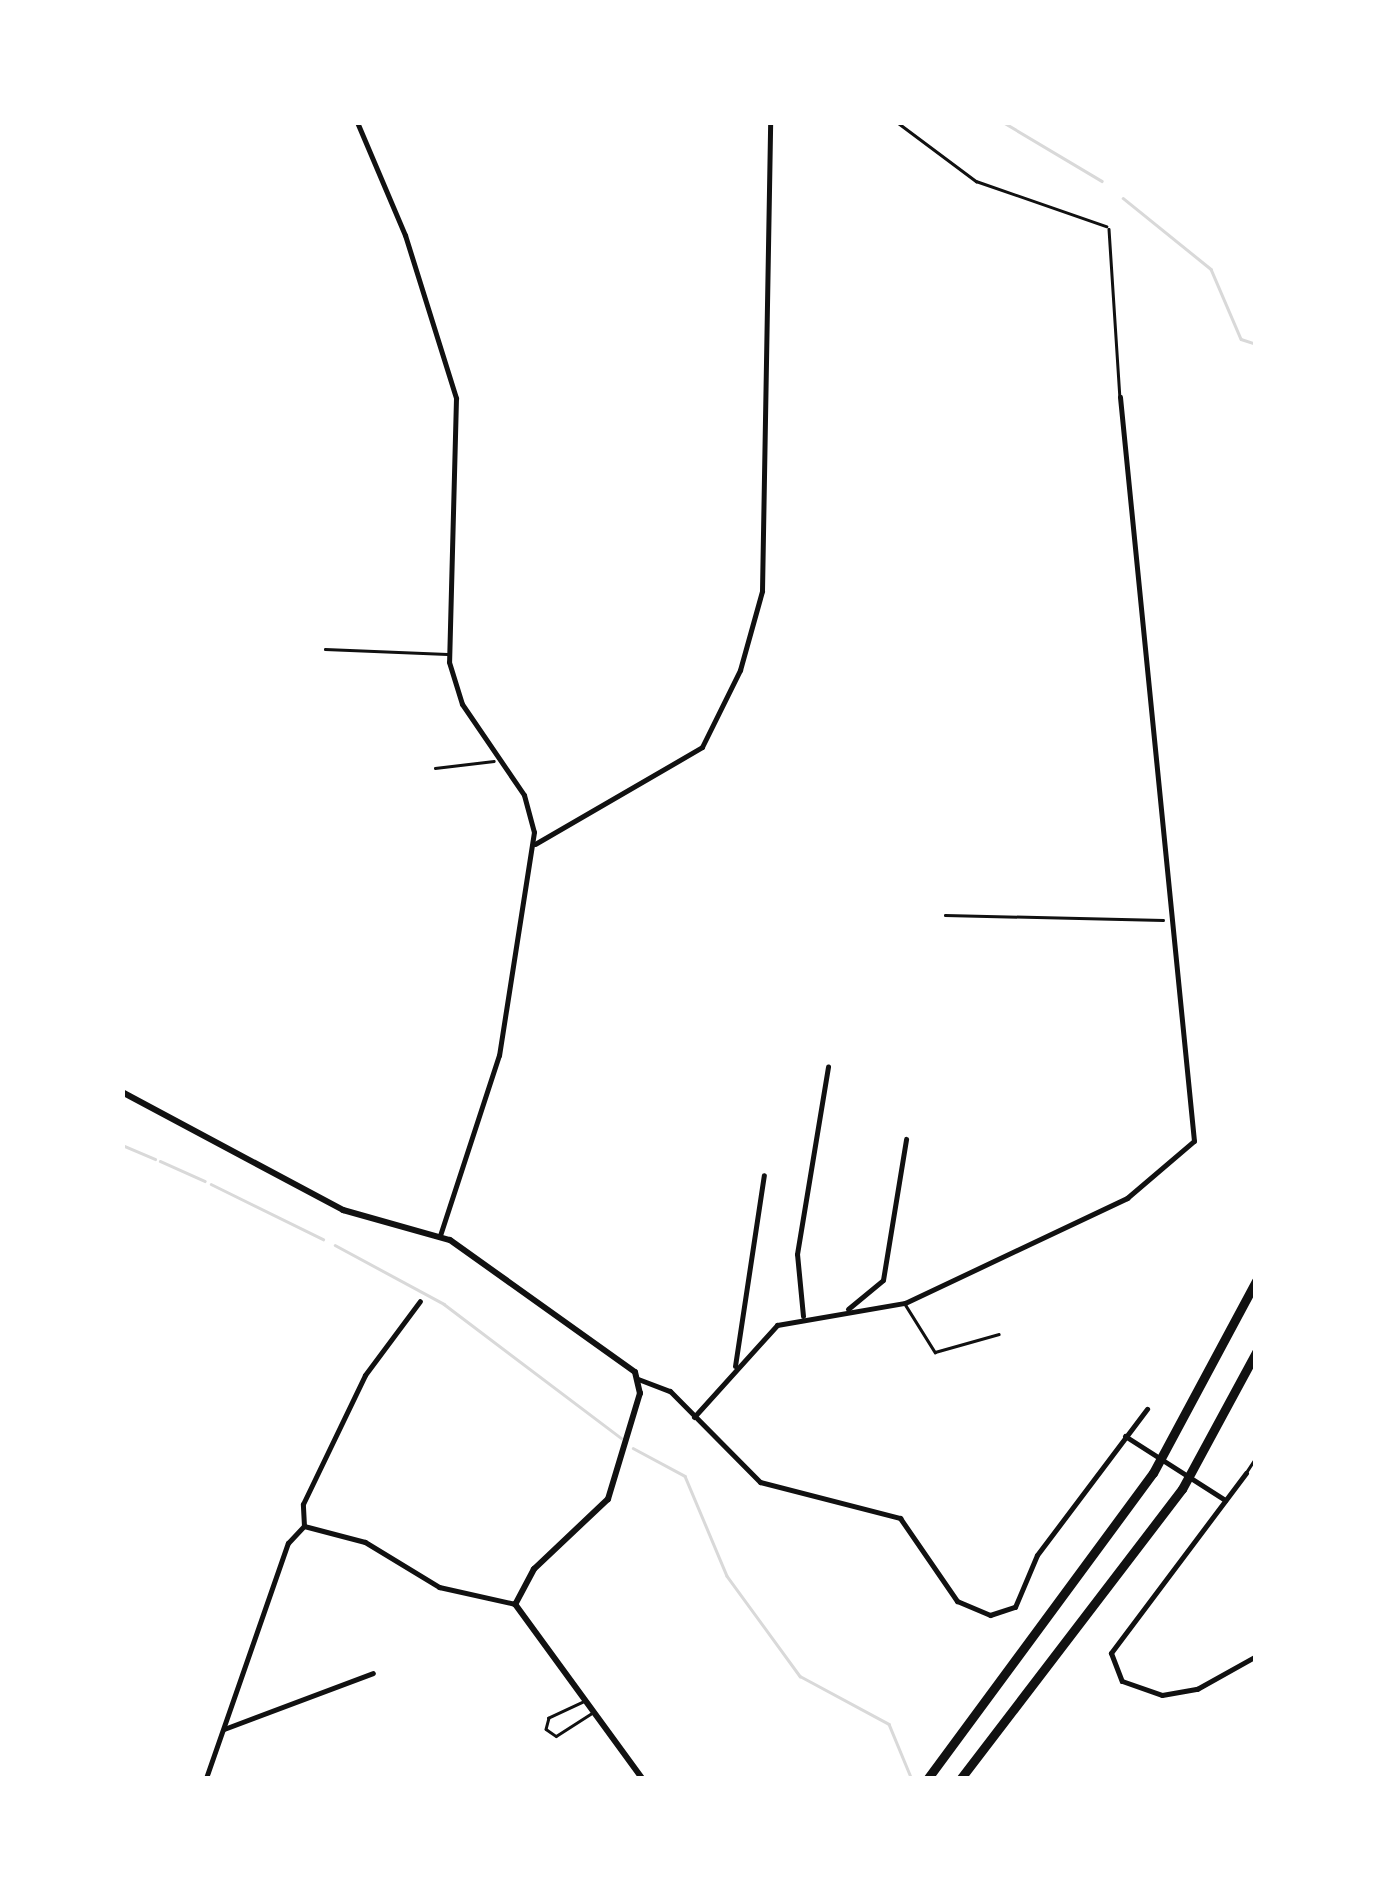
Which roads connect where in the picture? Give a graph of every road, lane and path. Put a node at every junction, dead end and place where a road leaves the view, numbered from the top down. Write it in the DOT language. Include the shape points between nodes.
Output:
graph roads {
  1 [pos="357,122"];
  2 [pos="770,122"];
  3 [pos="897,122"];
  4 [pos="1109,229"];
  5 [pos="1120,396"];
  6 [pos="324,648"];
  7 [pos="448,654"];
  8 [pos="500,762"];
  9 [pos="435,768"];
  10 [pos="535,844"];
  11 [pos="945,915"];
  12 [pos="1175,921"];
  13 [pos="828,1067"];
  14 [pos="122,1092"];
  15 [pos="906,1139"];
  16 [pos="764,1176"];
  17 [pos="440,1236"];
  18 [pos="1256,1280"];
  19 [pos="420,1301"];
  20 [pos="904,1303"];
  21 [pos="846,1311"];
  22 [pos="803,1316"];
  23 [pos="998,1334"];
  24 [pos="1256,1352"];
  25 [pos="735,1366"];
  26 [pos="638,1379"];
  27 [pos="1147,1409"];
  28 [pos="694,1416"];
  29 [pos="1125,1436"];
  30 [pos="1256,1458"];
  31 [pos="1246,1472"];
  32 [pos="1226,1500"];
  33 [pos="304,1526"];
  34 [pos="515,1604"];
  35 [pos="1256,1656"];
  36 [pos="373,1673"];
  37 [pos="584,1702"];
  38 [pos="592,1713"];
  39 [pos="224,1729"];
  40 [pos="206,1778"];
  41 [pos="642,1778"];
  42 [pos="928,1778"];
  43 [pos="961,1778"];
  1 -- 7 [label="street" via="406,235 456,398"];
  2 -- 10 [label="street" via="762,591 740,670 702,747"];
  3 -- 4 [label="path" via="976,181 1089,214"];
  4 -- 5 [label="lane"];
  5 -- 12 [label="street"];
  6 -- 7 [label="lane"];
  7 -- 8 [label="street" via="462,704"];
  8 -- 9 [label="path" via="465,758"];
  8 -- 10 [label="street" via="531,810"];
  10 -- 17 [label="street" via="499,1055"];
  11 -- 12 [label="path"];
  12 -- 20 [label="street" via="1192,1147 1127,1198"];
  13 -- 22 [label="street" via="798,1254"];
  14 -- 17 [label="street" via="343,1210"];
  15 -- 21 [label="street" via="883,1280"];
  16 -- 25 [label="street"];
  17 -- 26 [label="street"];
  18 -- 42 [label="highway" via="1153,1473"];
  19 -- 33 [label="street" via="364,1375 303,1504"];
  20 -- 21 [label="street"];
  20 -- 23 [label="lane" via="935,1352"];
  21 -- 22 [label="street"];
  22 -- 25 [label="street" via="769,1330"];
  24 -- 43 [label="highway" via="1182,1489"];
  25 -- 28 [label="street"];
  26 -- 28 [label="street" via="664,1386"];
  26 -- 34 [label="street" via="608,1499 534,1569"];
  27 -- 29 [label="street"];
  28 -- 29 [label="street" via="760,1482 900,1518 957,1601 990,1615 1014,1607 1037,1555"];
  29 -- 32 [label="street"];
  30 -- 31 [label="lane"];
  31 -- 32 [label="street"];
  32 -- 35 [label="street" via="1185,1563 1113,1642 1113,1668 1135,1690 1177,1694"];
  33 -- 34 [label="street" via="365,1542 439,1587"];
  33 -- 39 [label="street" via="282,1560"];
  34 -- 37 [label="street"];
  36 -- 39 [label="street"];
  37 -- 38 [label="street"];
  37 -- 38 [label="lane" via="549,1718 546,1730 556,1736"];
  38 -- 41 [label="street"];
  39 -- 40 [label="street"];
}
